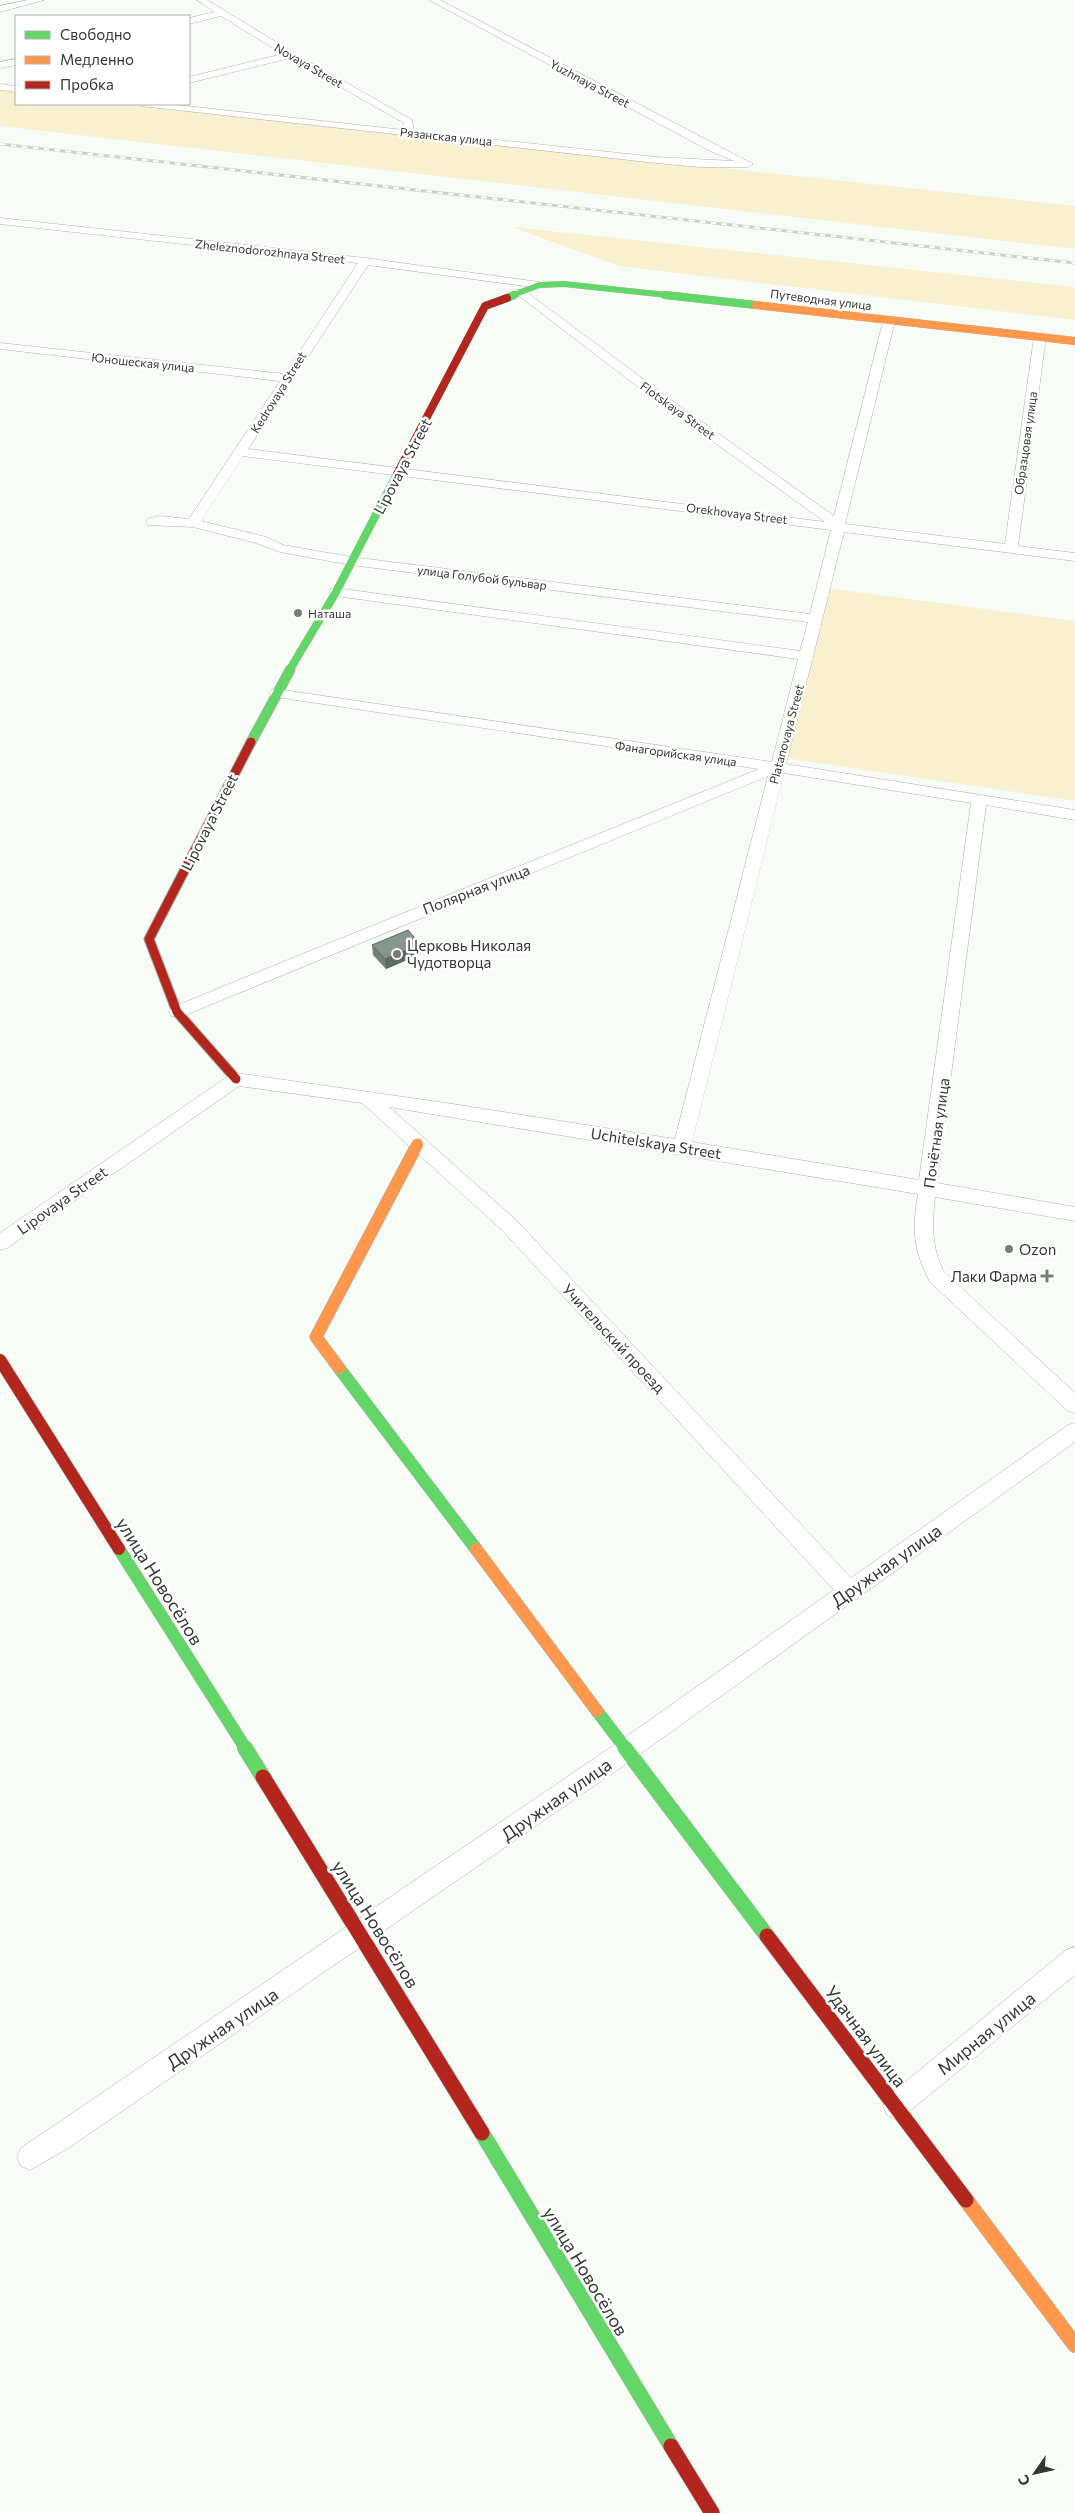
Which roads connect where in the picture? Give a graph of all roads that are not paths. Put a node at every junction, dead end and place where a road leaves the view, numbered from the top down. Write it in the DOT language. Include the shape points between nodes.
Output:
graph roads {
  1 [pos="40,0"];
  2 [pos="201,0"];
  3 [pos="433,0"];
  4 [pos="0,9"];
  5 [pos="222,13"];
  6 [pos="190,21"];
  7 [pos="291,54"];
  8 [pos="15,62"];
  9 [pos="0,65"];
  10 [pos="190,80"];
  11 [pos="0,86"];
  12 [pos="15,89"];
  13 [pos="153,105"];
  14 [pos="409,132"];
  15 [pos="748,164"];
  16 [pos="0,221"];
  17 [pos="365,261"];
  18 [pos="539,284"];
  19 [pos="520,292"];
  20 [pos="890,321"];
  21 [pos="1040,337"];
  22 [pos="1075,341"];
  23 [pos="0,346"];
  24 [pos="286,378"];
  25 [pos="241,452"];
  26 [pos="398,472"];
  27 [pos="152,522"];
  28 [pos="193,523"];
  29 [pos="840,525"];
  30 [pos="1010,549"];
  31 [pos="1075,557"];
  32 [pos="351,561"];
  33 [pos="336,592"];
  34 [pos="815,620"];
  35 [pos="808,656"];
  36 [pos="276,694"];
  37 [pos="776,767"];
  38 [pos="979,800"];
  39 [pos="1075,815"];
  40 [pos="177,1012"];
  41 [pos="236,1079"];
  42 [pos="367,1096"];
  43 [pos="418,1143"];
  44 [pos="682,1147"];
  45 [pos="928,1189"];
  46 [pos="1075,1214"];
  47 [pos="0,1243"];
  48 [pos="0,1360"];
  49 [pos="1075,1405"];
  50 [pos="1075,1431"];
  51 [pos="849,1591"];
  52 [pos="628,1749"];
  53 [pos="361,1933"];
  54 [pos="1075,1959"];
  55 [pos="896,2106"];
  56 [pos="30,2157"];
  57 [pos="1075,2345"];
  58 [pos="712,2513"];
  1 -- 4 [label="street"];
  2 -- 5 [label="street, Novaya Street"];
  3 -- 15 [label="street, Yuzhnaya Street"];
  5 -- 6 [label="street"];
  5 -- 7 [label="street, Novaya Street"];
  7 -- 10 [label="street"];
  7 -- 14 [label="street, Novaya Street" via="409,122"];
  8 -- 9 [label="street"];
  11 -- 12 [label="street"];
  13 -- 14 [label="street, Рязанская улица"];
  14 -- 15 [label="street, Рязанская улица" via="674,162"];
  16 -- 17 [label="street, Zheleznodorozhnaya Street"];
  17 -- 18 [label="street, Zheleznodorozhnaya Street"];
  17 -- 24 [label="street, Kedrovaya Street"];
  18 -- 19 [label="street"];
  18 -- 20 [label="street, Путеводная улица" via="564,284"];
  19 -- 26 [label="street, Lipovaya Street" via="485,306"];
  19 -- 29 [label="street, Flotskaya Street" via="659,397"];
  20 -- 21 [label="street, Путеводная улица"];
  20 -- 29 [label="street, Platanovaya Street"];
  21 -- 22 [label="street, Путеводная улица"];
  21 -- 30 [label="street, Образцовая улица"];
  23 -- 24 [label="street, Юношеская улица"];
  24 -- 25 [label="street, Kedrovaya Street"];
  25 -- 26 [label="street"];
  25 -- 28 [label="street, Kedrovaya Street"];
  26 -- 29 [label="street, Orekhovaya Street"];
  26 -- 32 [label="street, Lipovaya Street"];
  27 -- 28 [label="street, улица Голубой бульвар"];
  28 -- 32 [label="street, улица Голубой бульвар" via="280,548"];
  29 -- 30 [label="street, Orekhovaya Street"];
  29 -- 34 [label="street, Platanovaya Street"];
  30 -- 31 [label="street, Orekhovaya Street"];
  32 -- 33 [label="street, Lipovaya Street"];
  32 -- 34 [label="street, улица Голубой бульвар"];
  33 -- 35 [label="street"];
  33 -- 36 [label="street, Lipovaya Street"];
  34 -- 35 [label="street, Platanovaya Street"];
  35 -- 37 [label="street, Platanovaya Street"];
  36 -- 37 [label="street, Фанагорийская улица"];
  36 -- 40 [label="street, Lipovaya Street" via="149,939"];
  37 -- 38 [label="street, Фанагорийская улица"];
  37 -- 40 [label="street, Полярная улица"];
  37 -- 44 [label="street, Platanovaya Street"];
  38 -- 39 [label="street, Фанагорийская улица"];
  38 -- 45 [label="street, Почётная улица"];
  40 -- 41 [label="street, Lipovaya Street"];
  41 -- 42 [label="street, Uchitelskaya Street"];
  41 -- 47 [label="street, Lipovaya Street"];
  42 -- 43 [label="street, Учительский проезд"];
  42 -- 44 [label="street, Uchitelskaya Street"];
  43 -- 51 [label="street, Учительский проезд" via="509,1225"];
  43 -- 52 [label="street, Удачная улица" via="316,1337"];
  44 -- 45 [label="street, Uchitelskaya Street"];
  45 -- 46 [label="street, Uchitelskaya Street"];
  45 -- 49 [label="street, Почётная улица" via="923,1221 926,1254 937,1277"];
  48 -- 53 [label="street, улица Новосёлов"];
  50 -- 51 [label="street, Дружная улица"];
  51 -- 52 [label="street, Дружная улица"];
  52 -- 53 [label="street, Дружная улица"];
  52 -- 55 [label="street, Удачная улица"];
  53 -- 56 [label="street, Дружная улица"];
  53 -- 58 [label="street, улица Новосёлов"];
  54 -- 55 [label="street, Мирная улица"];
  55 -- 57 [label="street, Удачная улица"];
}
